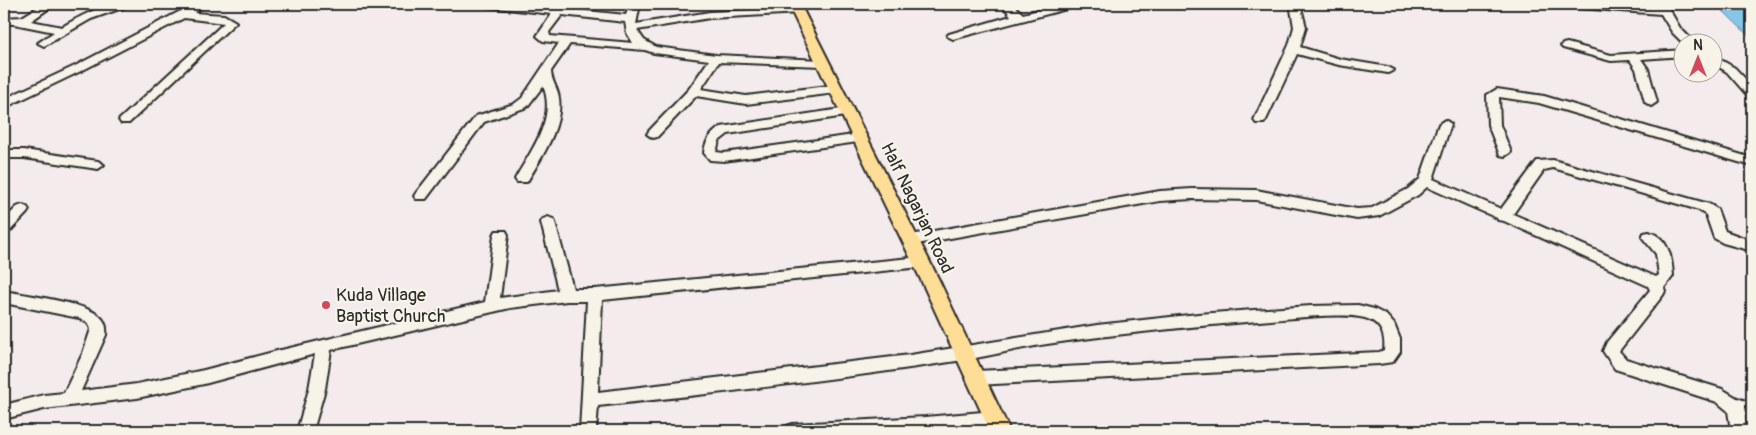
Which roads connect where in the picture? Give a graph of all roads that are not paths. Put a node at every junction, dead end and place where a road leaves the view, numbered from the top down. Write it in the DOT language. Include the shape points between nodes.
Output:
graph roads {
  1 [pos="50,4"];
  2 [pos="124,4"];
  3 [pos="201,4"];
  4 [pos="488,4"];
  5 [pos="635,4"];
  6 [pos="1007,4"];
  7 [pos="1074,4"];
  8 [pos="1170,4"];
  9 [pos="1184,4"];
  10 [pos="1295,4"];
  11 [pos="1566,4"];
  12 [pos="1663,7"];
  13 [pos="796,8"];
  14 [pos="560,11"];
  15 [pos="182,15"];
  16 [pos="1019,16"];
  17 [pos="4,21"];
  18 [pos="17,22"];
  19 [pos="630,23"];
  20 [pos="64,31"];
  21 [pos="1678,32"];
  22 [pos="953,36"];
  23 [pos="566,42"];
  24 [pos="44,43"];
  25 [pos="1567,46"];
  26 [pos="646,47"];
  27 [pos="1293,49"];
  28 [pos="1674,53"];
  29 [pos="1633,57"];
  30 [pos="716,58"];
  31 [pos="822,63"];
  32 [pos="1724,65"];
  33 [pos="1388,70"];
  34 [pos="545,71"];
  35 [pos="836,88"];
  36 [pos="693,92"];
  37 [pos="1752,93"];
  38 [pos="1651,102"];
  39 [pos="4,104"];
  40 [pos="848,112"];
  41 [pos="125,120"];
  42 [pos="1260,120"];
  43 [pos="1445,124"];
  44 [pos="653,134"];
  45 [pos="861,138"];
  46 [pos="1505,152"];
  47 [pos="4,154"];
  48 [pos="1752,162"];
  49 [pos="98,165"];
  50 [pos="522,179"];
  51 [pos="1426,181"];
  52 [pos="420,196"];
  53 [pos="22,210"];
  54 [pos="1504,217"];
  55 [pos="548,222"];
  56 [pos="4,228"];
  57 [pos="501,235"];
  58 [pos="1649,237"];
  59 [pos="911,240"];
  60 [pos="1752,246"];
  61 [pos="921,262"];
  62 [pos="1657,286"];
  63 [pos="567,295"];
  64 [pos="595,295"];
  65 [pos="4,297"];
  66 [pos="492,306"];
  67 [pos="324,346"];
  68 [pos="964,354"];
  69 [pos="976,378"];
  70 [pos="69,399"];
  71 [pos="590,400"];
  72 [pos="1733,404"];
  73 [pos="1752,410"];
  74 [pos="4,412"];
  75 [pos="997,425"];
  76 [pos="305,431"];
  77 [pos="588,431"];
  78 [pos="793,431"];
  79 [pos="1739,431"];
  1 -- 18 [label="street" via="30,18"];
  2 -- 20 [label="street" via="87,17"];
  3 -- 15 [label="street"];
  4 -- 14 [label="street"];
  5 -- 19 [label="street"];
  6 -- 16 [label="street"];
  7 -- 16 [label="street"];
  8 -- 9 [label="street"];
  10 -- 27 [label="street" via="1300,26"];
  11 -- 12 [label="street"];
  12 -- 21 [label="street"];
  13 -- 19 [label="street"];
  13 -- 31 [label="main road, Half Nagarjan Road"];
  14 -- 19 [label="street"];
  14 -- 23 [label="street" via="544,36 547,40"];
  15 -- 39 [label="street"];
  15 -- 41 [label="street" via="224,18 230,22"];
  16 -- 22 [label="street"];
  17 -- 18 [label="street"];
  18 -- 20 [label="street"];
  19 -- 26 [label="street" via="635,38"];
  20 -- 24 [label="street"];
  23 -- 26 [label="street"];
  23 -- 34 [label="street"];
  25 -- 29 [label="street" via="1611,58"];
  26 -- 30 [label="street"];
  27 -- 33 [label="street" via="1339,62"];
  27 -- 42 [label="street"];
  28 -- 29 [label="street"];
  29 -- 38 [label="street" via="1643,72"];
  30 -- 31 [label="street"];
  30 -- 36 [label="street"];
  31 -- 35 [label="main road, Half Nagarjan Road"];
  32 -- 37 [label="street"];
  34 -- 50 [label="street" via="554,100 551,121"];
  34 -- 52 [label="street" via="525,103 488,114 480,120"];
  35 -- 36 [label="street" via="746,100"];
  35 -- 40 [label="main road, Half Nagarjan Road"];
  36 -- 44 [label="street"];
  40 -- 45 [label="main road, Half Nagarjan Road"];
  40 -- 45 [label="street" via="725,130 710,145 710,153 724,157"];
  43 -- 51 [label="street"];
  45 -- 59 [label="main road, Half Nagarjan Road"];
  46 -- 48 [label="street" via="1494,125 1493,96 1496,93 1540,99"];
  47 -- 49 [label="street"];
  51 -- 54 [label="street"];
  51 -- 59 [label="street" via="1397,201 1368,214 1266,196 1192,194 1160,196"];
  53 -- 56 [label="street"];
  54 -- 60 [label="street" via="1539,167 1547,164 1704,207 1712,212 1719,234"];
  54 -- 62 [label="street"];
  55 -- 63 [label="street"];
  57 -- 66 [label="street"];
  58 -- 62 [label="street" via="1663,249 1666,260 1666,276"];
  59 -- 61 [label="main road, Half Nagarjan Road"];
  61 -- 64 [label="street"];
  61 -- 68 [label="main road, Half Nagarjan Road"];
  62 -- 72 [label="street" via="1655,296 1613,346 1613,355 1621,364 1716,394"];
  63 -- 64 [label="street"];
  63 -- 66 [label="street"];
  64 -- 71 [label="street"];
  65 -- 70 [label="street" via="82,313 97,322 99,330 94,345"];
  66 -- 67 [label="street"];
  67 -- 70 [label="street" via="137,391"];
  67 -- 76 [label="street" via="317,389"];
  68 -- 69 [label="main road, Half Nagarjan Road"];
  68 -- 69 [label="street" via="1024,342 1170,323 1346,310 1375,316 1390,329 1394,339 1392,352 1387,357 1378,358"];
  68 -- 71 [label="street" via="802,377"];
  69 -- 75 [label="main road, Half Nagarjan Road"];
  70 -- 74 [label="street"];
  71 -- 77 [label="street"];
  72 -- 73 [label="street"];
  72 -- 79 [label="street"];
  75 -- 78 [label="street" via="925,424"];
}
